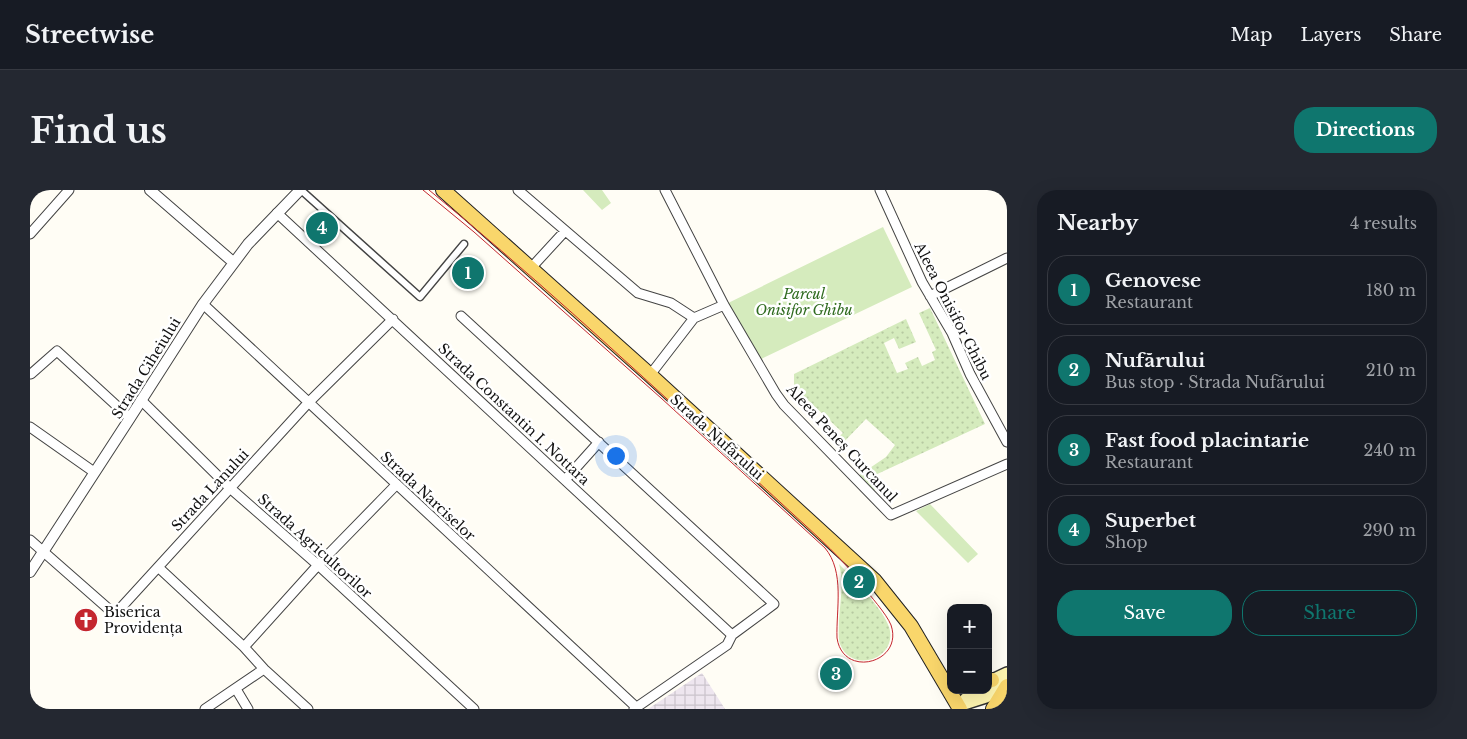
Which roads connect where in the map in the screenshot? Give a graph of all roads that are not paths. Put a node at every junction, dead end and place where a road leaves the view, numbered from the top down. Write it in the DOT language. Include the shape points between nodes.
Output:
graph roads {
  1 [pos="68,190"];
  2 [pos="150,190"];
  3 [pos="301,190"];
  4 [pos="443,190"];
  5 [pos="665,190"];
  6 [pos="880,190"];
  7 [pos="520,191"];
  8 [pos="277,213"];
  9 [pos="565,231"];
  10 [pos="30,234"];
  11 [pos="464,244"];
  12 [pos="1007,258"];
  13 [pos="233,262"];
  14 [pos="531,268"];
  15 [pos="930,296"];
  16 [pos="202,304"];
  17 [pos="724,305"];
  18 [pos="461,316"];
  19 [pos="694,318"];
  20 [pos="393,319"];
  21 [pos="31,374"];
  22 [pos="650,375"];
  23 [pos="141,400"];
  24 [pos="308,403"];
  25 [pos="130,418"];
  26 [pos="30,426"];
  27 [pos="599,442"];
  28 [pos="1007,442"];
  29 [pos="1007,464"];
  30 [pos="94,472"];
  31 [pos="565,480"];
  32 [pos="396,485"];
  33 [pos="230,488"];
  34 [pos="30,540"];
  35 [pos="44,550"];
  36 [pos="318,565"];
  37 [pos="158,567"];
  38 [pos="30,572"];
  39 [pos="732,636"];
  40 [pos="244,647"];
  41 [pos="264,669"];
  42 [pos="1007,673"];
  43 [pos="945,676"];
  44 [pos="992,679"];
  45 [pos="1007,685"];
  46 [pos="236,689"];
  47 [pos="971,694"];
  48 [pos="635,708"];
  49 [pos="957,708"];
  50 [pos="205,709"];
  51 [pos="248,709"];
  52 [pos="308,709"];
  53 [pos="474,709"];
  54 [pos="993,709"];
  1 -- 10 [label="street"];
  2 -- 13 [label="street"];
  3 -- 8 [label="street, Strada Ciheiului"];
  3 -- 11 [label="street" via="420,297"];
  4 -- 14 [label="main road, Strada Nufărului"];
  5 -- 17 [label="street, Aleea Peneș Curcanul"];
  6 -- 15 [label="street, Aleea Onisifor Ghibu"];
  7 -- 9 [label="street"];
  8 -- 13 [label="street, Strada Ciheiului"];
  8 -- 20 [label="street, Strada Constantin I. Nottara"];
  9 -- 14 [label="street"];
  9 -- 19 [label="street" via="638,293 671,303"];
  12 -- 15 [label="street"];
  13 -- 16 [label="street, Strada Ciheiului"];
  14 -- 22 [label="main road, Strada Nufărului"];
  15 -- 28 [label="street, Aleea Onisifor Ghibu"];
  16 -- 23 [label="street, Strada Ciheiului"];
  16 -- 24 [label="street, Strada Narciselor"];
  17 -- 19 [label="street"];
  17 -- 29 [label="street, Aleea Peneș Curcanul" via="784,404 891,515"];
  18 -- 27 [label="street"];
  19 -- 22 [label="street"];
  20 -- 24 [label="street, Strada Lanului"];
  20 -- 31 [label="street, Strada Constantin I. Nottara"];
  21 -- 25 [label="street" via="57,351"];
  22 -- 43 [label="main road, Strada Nufărului" via="875,581"];
  23 -- 25 [label="street, Strada Ciheiului"];
  23 -- 33 [label="street, Strada Agricultorilor"];
  24 -- 32 [label="street, Strada Narciselor"];
  24 -- 33 [label="street, Strada Lanului"];
  25 -- 30 [label="street, Strada Ciheiului"];
  26 -- 30 [label="street"];
  27 -- 31 [label="street"];
  27 -- 39 [label="street" via="774,604"];
  30 -- 35 [label="street, Strada Ciheiului"];
  31 -- 39 [label="street, Strada Constantin I. Nottara"];
  32 -- 36 [label="street"];
  32 -- 48 [label="street, Strada Narciselor"];
  33 -- 36 [label="street, Strada Agricultorilor"];
  33 -- 37 [label="street, Strada Lanului"];
  34 -- 35 [label="street"];
  35 -- 37 [label="street, Strada Lanului" via="112,612 117,612"];
  35 -- 38 [label="street, Strada Ciheiului"];
  36 -- 40 [label="street"];
  36 -- 53 [label="street, Strada Agricultorilor"];
  37 -- 40 [label="street"];
  39 -- 48 [label="street" via="727,645"];
  40 -- 41 [label="street"];
  41 -- 46 [label="street"];
  41 -- 52 [label="street"];
  42 -- 44 [label="main road"];
  43 -- 49 [label="main road, Strada Nufărului"];
  45 -- 49 [label="main road"];
  45 -- 54 [label="main road"];
  46 -- 50 [label="street"];
  46 -- 51 [label="street"];
  47 -- 49 [label="main road"];
}
